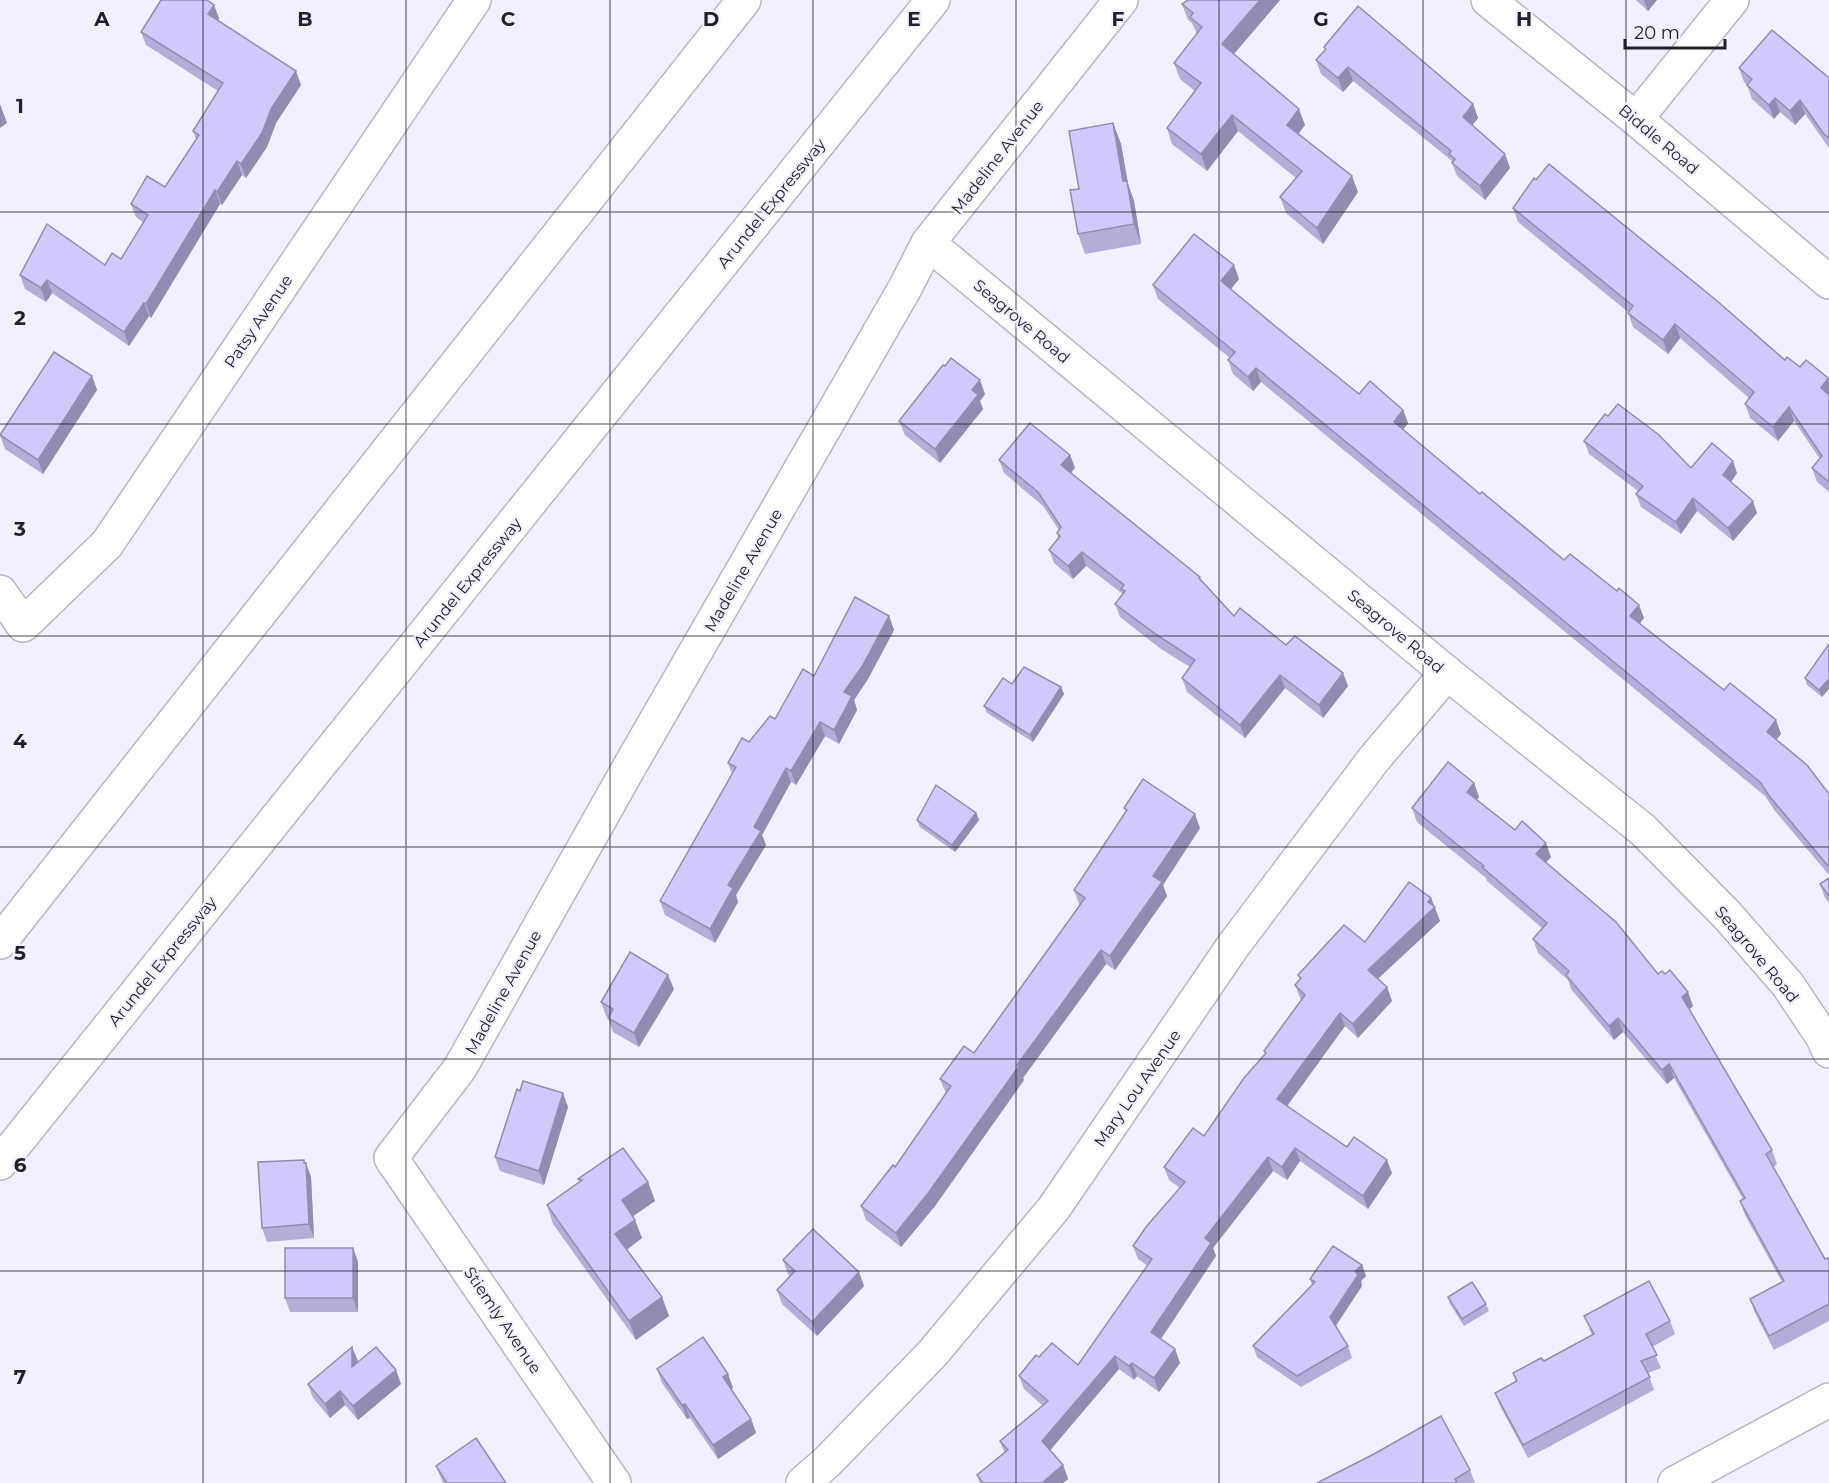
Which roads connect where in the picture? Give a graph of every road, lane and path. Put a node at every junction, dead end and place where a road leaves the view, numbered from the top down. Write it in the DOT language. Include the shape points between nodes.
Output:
graph roads {
  1 [pos="474,0"];
  2 [pos="744,0"];
  3 [pos="933,0"];
  4 [pos="1121,0"];
  5 [pos="1488,0"];
  6 [pos="1732,0"];
  7 [pos="1636,119"];
  8 [pos="928,243"];
  9 [pos="1829,282"];
  10 [pos="0,592"];
  11 [pos="1447,673"];
  12 [pos="0,942"];
  13 [pos="1829,1051"];
  14 [pos="391,1158"];
  15 [pos="0,1163"];
  16 [pos="1829,1400"];
  17 [pos="614,1483"];
  18 [pos="803,1483"];
  19 [pos="1675,1483"];
  1 -- 10 [label="main road, Patsy Avenue" via="107,544 23,626"];
  2 -- 12 [label="main road"];
  3 -- 15 [label="main road, Arundel Expressway"];
  4 -- 8 [label="main road, Madeline Avenue"];
  5 -- 7 [label="main road, Biddle Road"];
  6 -- 7 [label="main road"];
  7 -- 9 [label="main road, Biddle Road"];
  8 -- 11 [label="main road, Seagrove Road"];
  8 -- 14 [label="main road, Madeline Avenue" via="460,1068"];
  11 -- 13 [label="main road, Seagrove Road" via="1643,830 1727,915 1788,985"];
  11 -- 18 [label="main road, Mary Lou Avenue" via="1374,759 1233,946 1054,1208 932,1354"];
  14 -- 17 [label="main road, Stiemly Avenue"];
  16 -- 19 [label="main road"];
}
